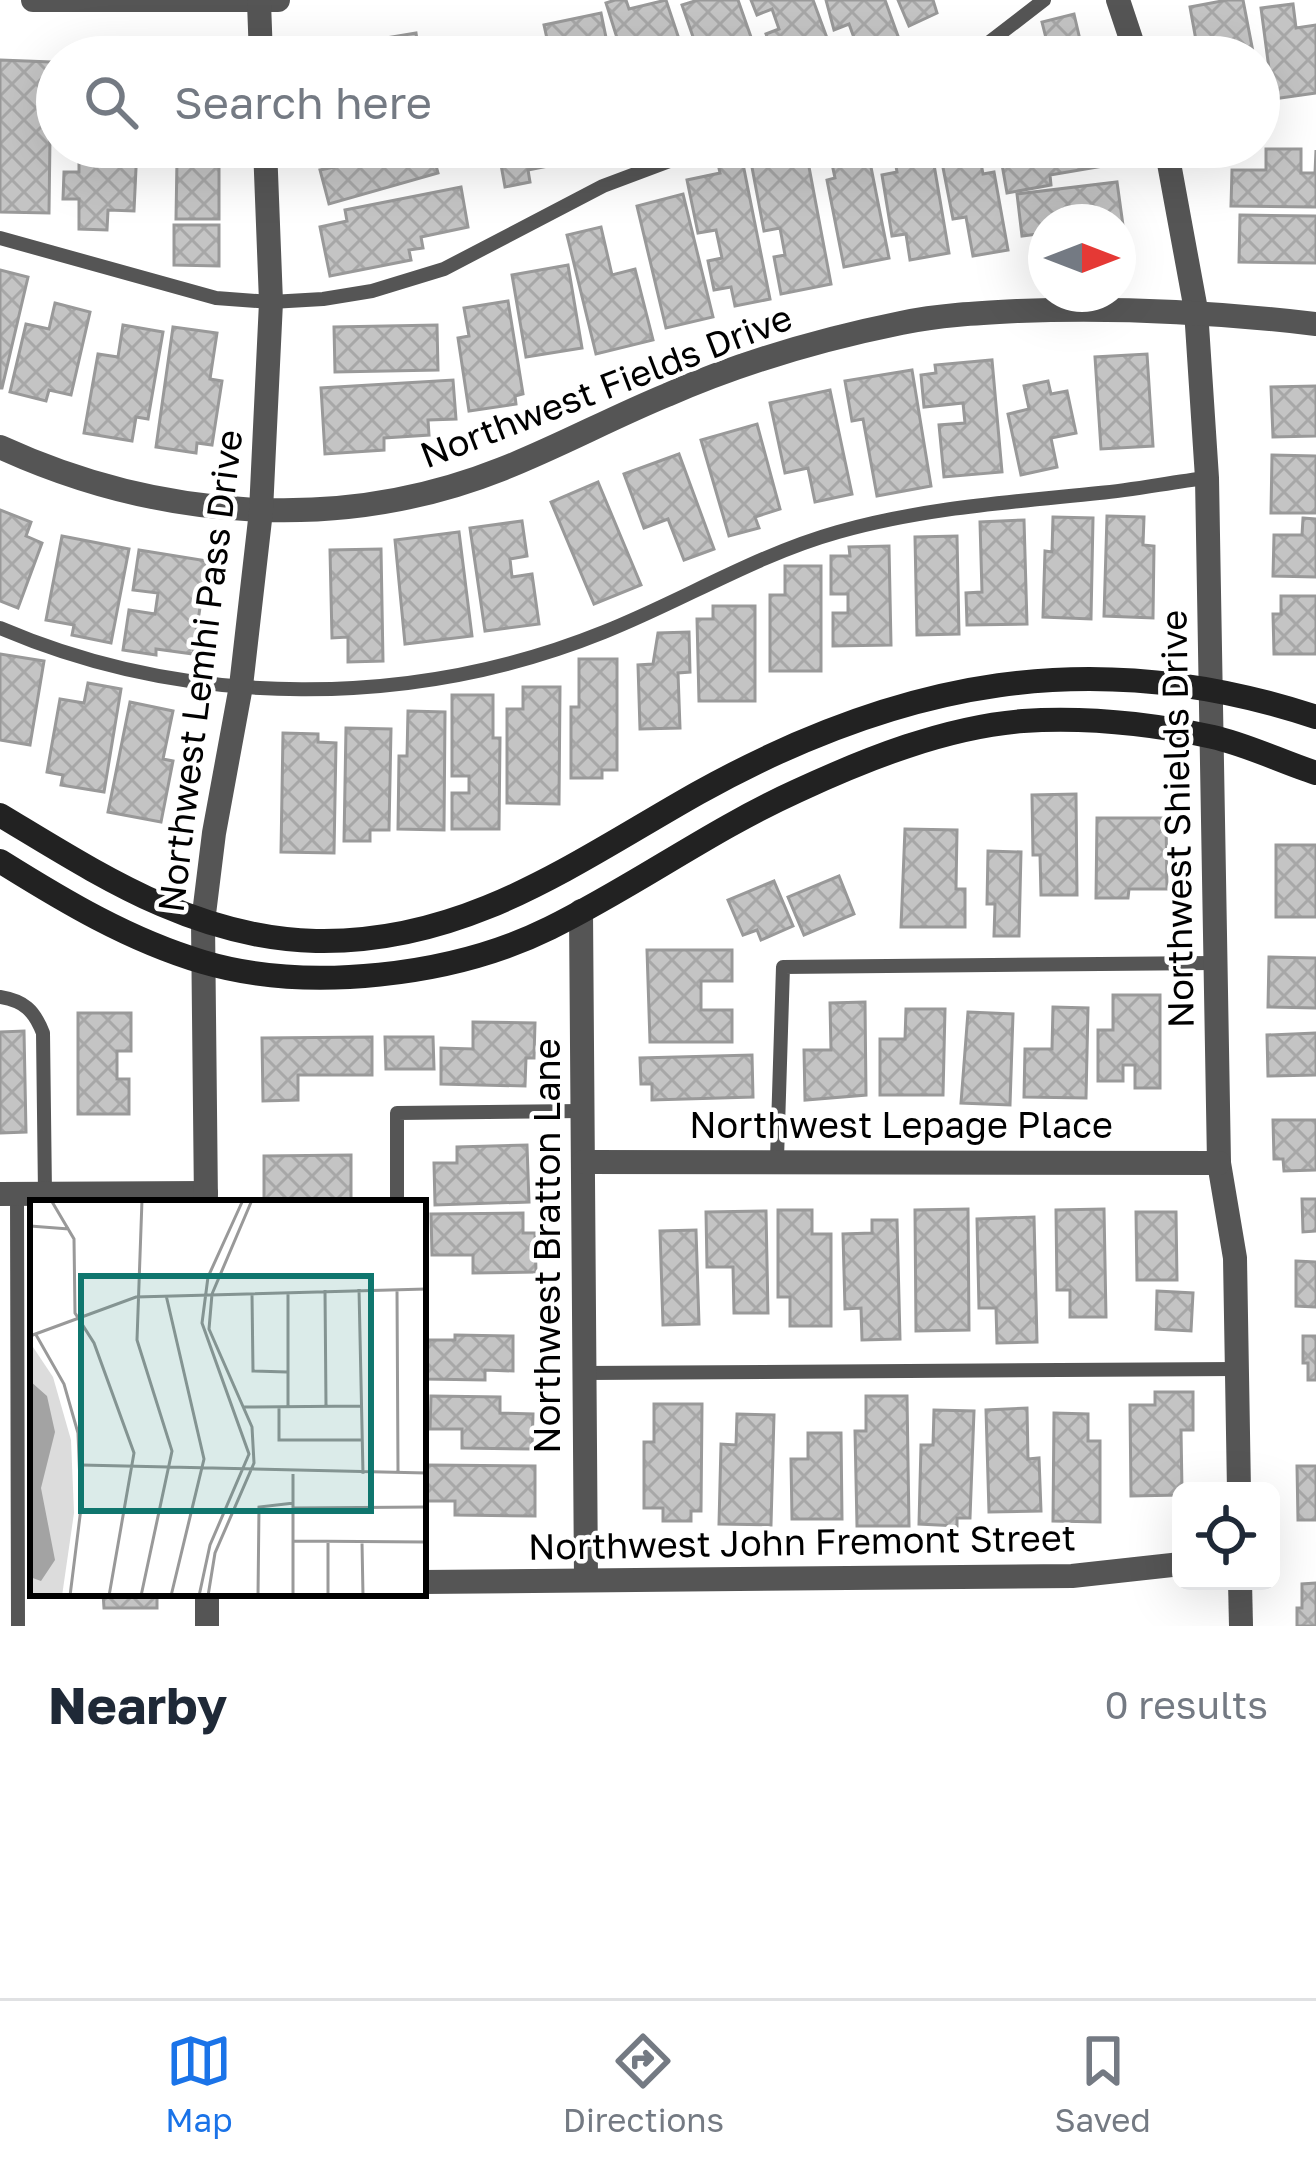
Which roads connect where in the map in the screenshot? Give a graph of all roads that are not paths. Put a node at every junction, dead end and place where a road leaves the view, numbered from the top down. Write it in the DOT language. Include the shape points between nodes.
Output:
graph roads {
  1 [pos="33,0"];
  2 [pos="1044,0"];
  3 [pos="1118,0"];
  4 [pos="268,1"];
  5 [pos="264,36"];
  6 [pos="997,36"];
  7 [pos="1130,36"];
  8 [pos="266,168"];
  9 [pos="651,168"];
  10 [pos="1170,168"];
  11 [pos="0,238"];
  12 [pos="271,302"];
  13 [pos="1196,310"];
  14 [pos="1316,324"];
  15 [pos="0,447"];
  16 [pos="1207,478"];
  17 [pos="261,511"];
  18 [pos="0,628"];
  19 [pos="242,686"];
  20 [pos="1213,691"];
  21 [pos="1316,717"];
  22 [pos="1214,738"];
  23 [pos="1316,773"];
  24 [pos="0,815"];
  25 [pos="0,861"];
  26 [pos="581,911"];
  27 [pos="203,922"];
  28 [pos="1213,962"];
  29 [pos="205,963"];
  30 [pos="0,997"];
  31 [pos="582,1111"];
  32 [pos="777,1159"];
  33 [pos="583,1162"];
  34 [pos="1219,1162"];
  35 [pos="9,1194"];
  36 [pos="45,1194"];
  37 [pos="206,1198"];
  38 [pos="397,1200"];
  39 [pos="1238,1369"];
  40 [pos="584,1373"];
  41 [pos="1239,1482"];
  42 [pos="1172,1565"];
  43 [pos="586,1580"];
  44 [pos="426,1582"];
  45 [pos="1240,1590"];
  46 [pos="18,1626"];
  47 [pos="1241,1626"];
  1 -- 4 [label="street"];
  2 -- 6 [label="lane"];
  3 -- 7 [label="street"];
  4 -- 5 [label="street"];
  8 -- 12 [label="street, Northwest Lemhi Pass Drive"];
  9 -- 12 [label="lane" via="444,269 372,291"];
  10 -- 13 [label="street, Northwest Shields Drive"];
  11 -- 12 [label="lane" via="180,291"];
  12 -- 17 [label="street, Northwest Lemhi Pass Drive"];
  13 -- 14 [label="street, Northwest Fields Drive"];
  13 -- 16 [label="street, Northwest Shields Drive"];
  13 -- 17 [label="street, Northwest Fields Drive" via="1022,311 902,322 669,393 499,471 410,498 333,511"];
  15 -- 17 [label="street, Northwest Fields Drive" via="105,487"];
  16 -- 19 [label="lane" via="837,532 604,632 454,676 378,687"];
  16 -- 20 [label="street, Northwest Shields Drive"];
  17 -- 19 [label="street, Northwest Lemhi Pass Drive"];
  18 -- 19 [label="lane" via="99,664"];
  19 -- 27 [label="street, Northwest Lemhi Pass Drive"];
  20 -- 21 [label="main road"];
  20 -- 22 [label="street, Northwest Shields Drive"];
  20 -- 27 [label="main road" via="1054,679 981,685 810,735 515,899 450,924 315,941"];
  22 -- 23 [label="main road"];
  22 -- 26 [label="main road" via="1097,721 1019,721 928,740 752,812"];
  22 -- 28 [label="street, Northwest Shields Drive"];
  24 -- 27 [label="main road" via="93,874"];
  25 -- 29 [label="main road" via="112,928"];
  26 -- 29 [label="main road" via="472,958 412,970 268,974"];
  26 -- 31 [label="street, Northwest Bratton Lane"];
  27 -- 29 [label="street, Northwest Lemhi Pass Drive"];
  28 -- 32 [label="lane" via="783,967"];
  28 -- 34 [label="street, Northwest Shields Drive"];
  29 -- 37 [label="street, Northwest Lemhi Pass Drive"];
  30 -- 36 [label="lane" via="36,1015 43,1033"];
  31 -- 33 [label="street, Northwest Bratton Lane"];
  31 -- 38 [label="lane" via="397,1113"];
  32 -- 33 [label="street, Northwest Lepage Place"];
  32 -- 34 [label="street, Northwest Lepage Place"];
  33 -- 40 [label="street, Northwest Bratton Lane"];
  34 -- 39 [label="street, Northwest Shields Drive" via="1235,1258"];
  35 -- 36 [label="street"];
  35 -- 46 [label="lane"];
  36 -- 37 [label="street"];
  39 -- 40 [label="lane"];
  39 -- 41 [label="street, Northwest Shields Drive"];
  40 -- 43 [label="street, Northwest Bratton Lane"];
  42 -- 43 [label="street, Northwest John Fremont Street" via="1072,1576"];
  43 -- 44 [label="street, Northwest John Fremont Street"];
  45 -- 47 [label="street"];
}
